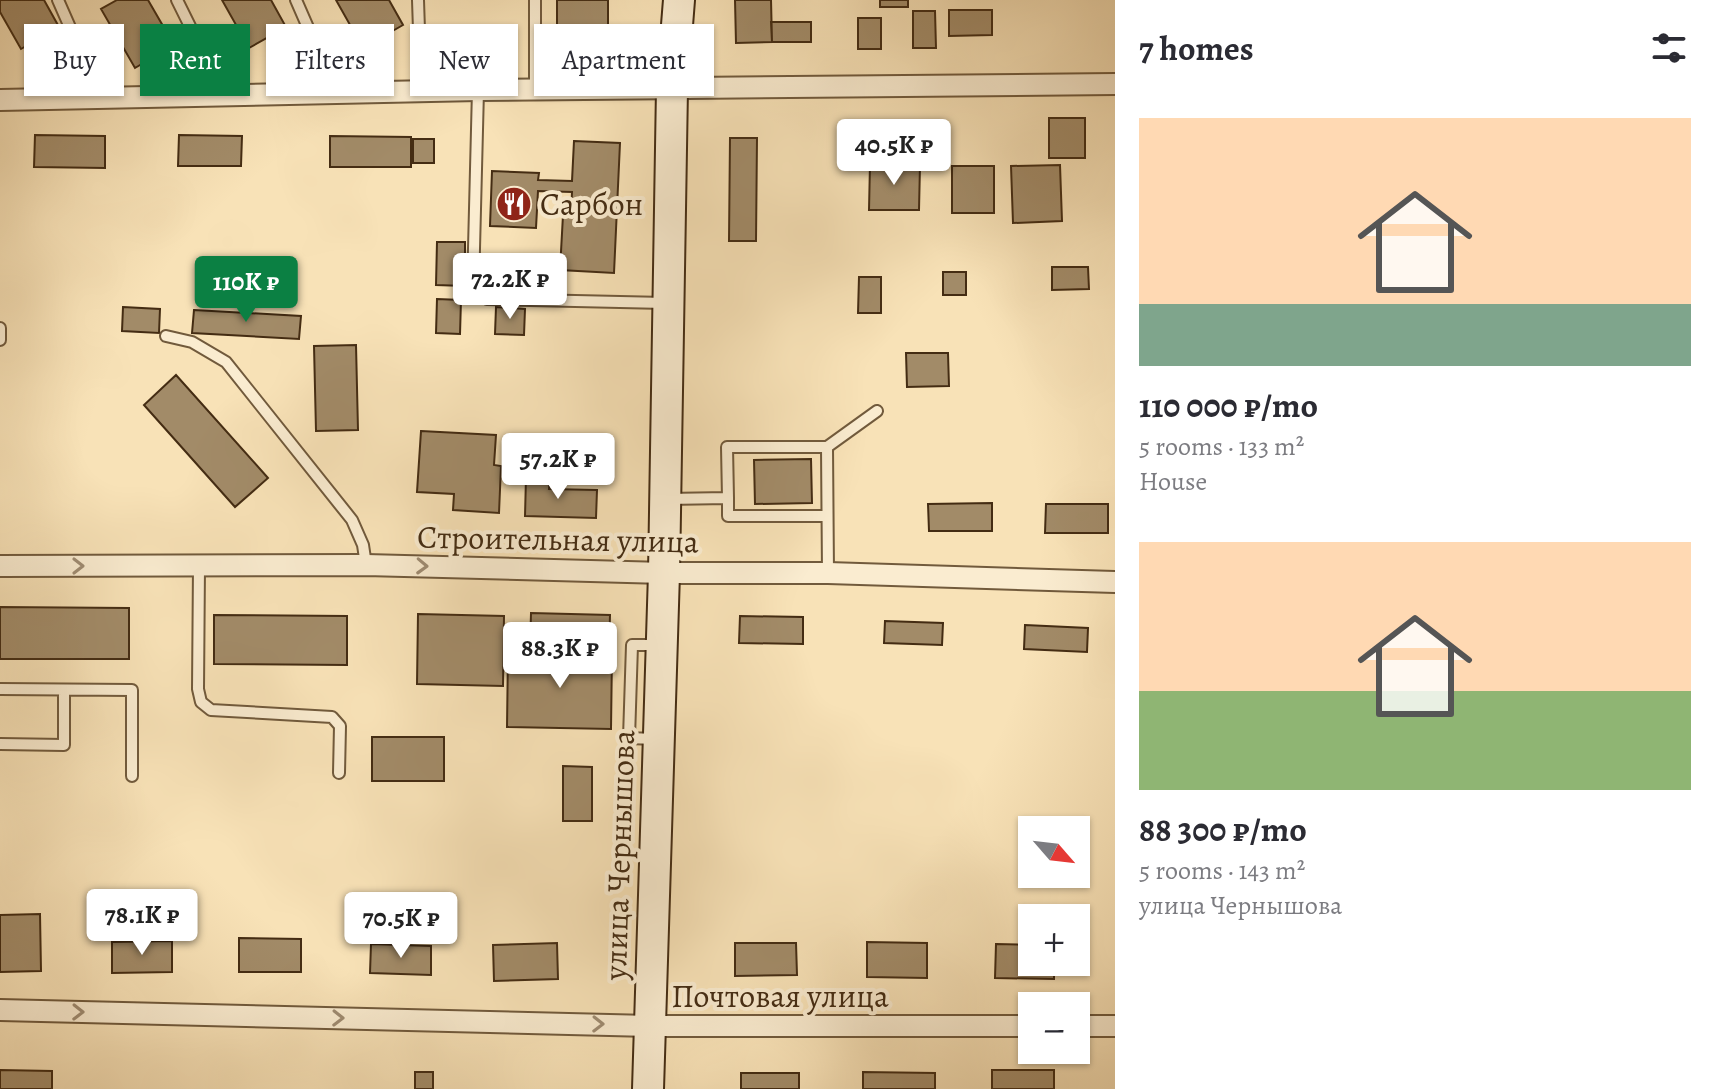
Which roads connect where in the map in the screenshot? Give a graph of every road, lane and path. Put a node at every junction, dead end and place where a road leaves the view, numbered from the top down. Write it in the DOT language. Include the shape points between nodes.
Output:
graph roads {
  1 [pos="58,0"];
  2 [pos="177,0"];
  3 [pos="296,0"];
  4 [pos="418,0"];
  5 [pos="535,0"];
  6 [pos="679,0"];
  7 [pos="189,24"];
  8 [pos="306,24"];
  9 [pos="419,24"];
  10 [pos="535,24"];
  11 [pos="677,24"];
  12 [pos="1115,84"];
  13 [pos="714,88"];
  14 [pos="224,96"];
  15 [pos="478,96"];
  16 [pos="672,96"];
  17 [pos="101,98"];
  18 [pos="0,100"];
  19 [pos="669,303"];
  20 [pos="0,328"];
  21 [pos="166,336"];
  22 [pos="0,340"];
  23 [pos="877,411"];
  24 [pos="827,447"];
  25 [pos="728,498"];
  26 [pos="665,499"];
  27 [pos="827,516"];
  28 [pos="366,565"];
  29 [pos="0,566"];
  30 [pos="199,566"];
  31 [pos="664,573"];
  32 [pos="828,573"];
  33 [pos="1115,582"];
  34 [pos="0,689"];
  35 [pos="64,690"];
  36 [pos="0,744"];
  37 [pos="339,773"];
  38 [pos="132,776"];
  39 [pos="0,1010"];
  40 [pos="650,1026"];
  41 [pos="1018,1026"];
  42 [pos="1090,1026"];
  43 [pos="1115,1026"];
  44 [pos="648,1089"];
  1 -- 17 [label="lane"];
  2 -- 7 [label="lane"];
  3 -- 8 [label="lane"];
  4 -- 9 [label="lane"];
  5 -- 10 [label="lane"];
  6 -- 11 [label="street, улица Чернышова"];
  12 -- 13 [label="street"];
  14 -- 17 [label="street"];
  15 -- 19 [label="lane" via="473,288 487,299"];
  16 -- 19 [label="street, улица Чернышова"];
  17 -- 18 [label="street"];
  19 -- 26 [label="street, улица Чернышова"];
  20 -- 22 [label="lane"];
  21 -- 28 [label="lane" via="192,342 226,362 352,520"];
  23 -- 24 [label="lane"];
  24 -- 25 [label="lane" via="727,447"];
  24 -- 27 [label="lane"];
  25 -- 26 [label="lane"];
  25 -- 27 [label="lane" via="728,516"];
  26 -- 31 [label="street, улица Чернышова"];
  27 -- 32 [label="lane"];
  28 -- 30 [label="street, Строительная улица"];
  28 -- 31 [label="street, Строительная улица, one-way"];
  29 -- 30 [label="street, Строительная улица, one-way"];
  30 -- 37 [label="lane" via="201,702 211,710 332,717 340,726"];
  31 -- 32 [label="street, Строительная улица"];
  31 -- 40 [label="street, улица Чернышова"];
  32 -- 33 [label="street, Строительная улица"];
  34 -- 35 [label="lane"];
  35 -- 36 [label="lane" via="64,745"];
  35 -- 38 [label="lane" via="132,690"];
  39 -- 40 [label="street, Почтовая улица, one-way"];
  40 -- 41 [label="street, Почтовая улица"];
  40 -- 44 [label="street, улица Чернышова"];
  42 -- 43 [label="street"];
}
